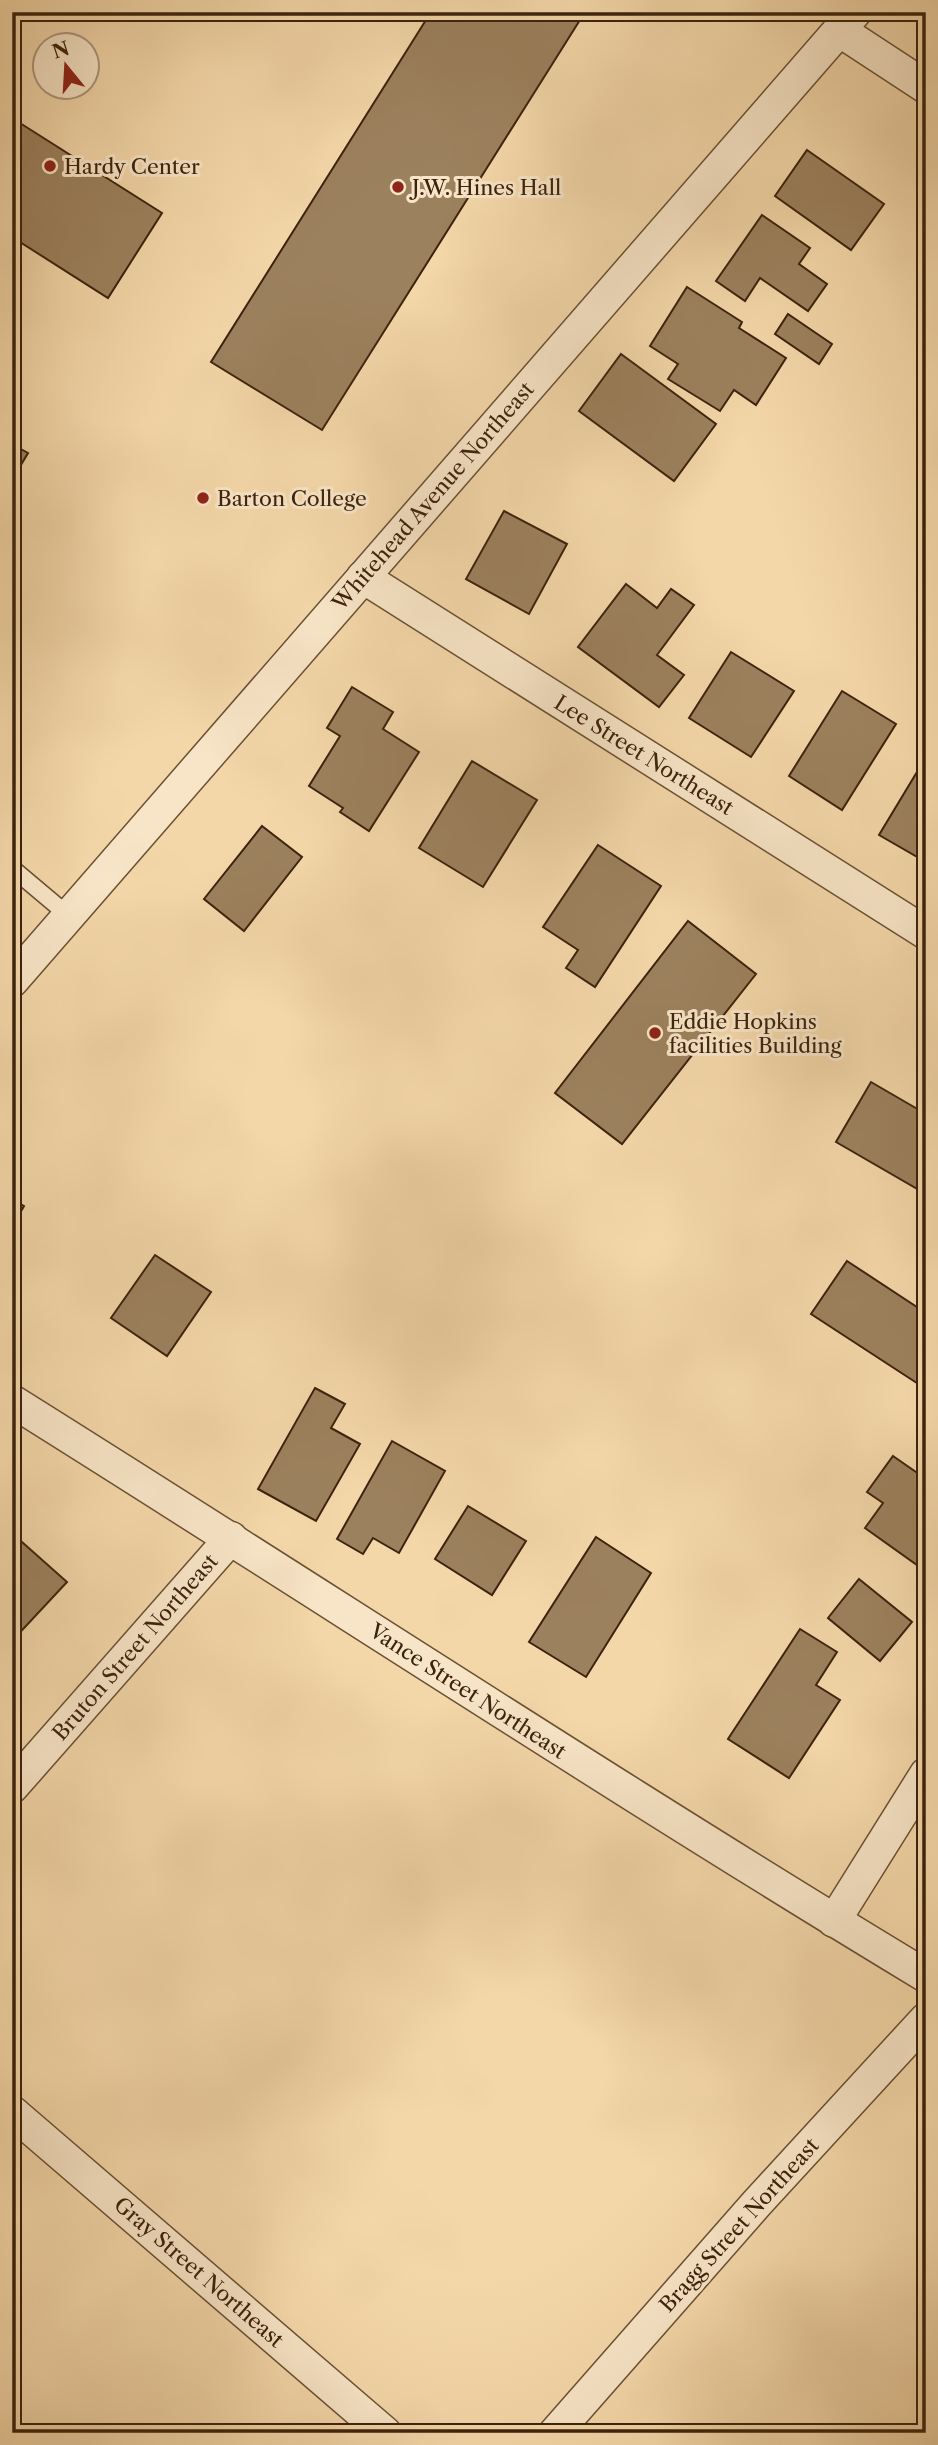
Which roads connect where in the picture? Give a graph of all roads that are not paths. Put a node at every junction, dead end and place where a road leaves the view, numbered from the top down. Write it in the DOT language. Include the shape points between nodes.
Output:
graph roads {
  1 [pos="847,21"];
  2 [pos="926,87"];
  3 [pos="363,577"];
  4 [pos="12,868"];
  5 [pos="69,916"];
  6 [pos="926,933"];
  7 [pos="12,981"];
  8 [pos="12,1401"];
  9 [pos="230,1538"];
  10 [pos="926,1774"];
  11 [pos="12,1787"];
  12 [pos="834,1921"];
  13 [pos="926,1976"];
  14 [pos="926,2019"];
  15 [pos="12,2112"];
  16 [pos="385,2433"];
  17 [pos="555,2433"];
  1 -- 2 [label="street"];
  1 -- 3 [label="street, Whitehead Avenue Northeast"];
  3 -- 5 [label="street, Whitehead Avenue Northeast"];
  3 -- 6 [label="street, Lee Street Northeast"];
  4 -- 5 [label="lane"];
  5 -- 7 [label="street, Whitehead Avenue Northeast"];
  8 -- 9 [label="street, Vance Street Northeast"];
  9 -- 11 [label="street, Bruton Street Northeast"];
  9 -- 12 [label="street, Vance Street Northeast"];
  10 -- 12 [label="street"];
  12 -- 13 [label="street, Vance Street Northeast"];
  14 -- 17 [label="street, Bragg Street Northeast"];
  15 -- 16 [label="street, Gray Street Northeast"];
}
